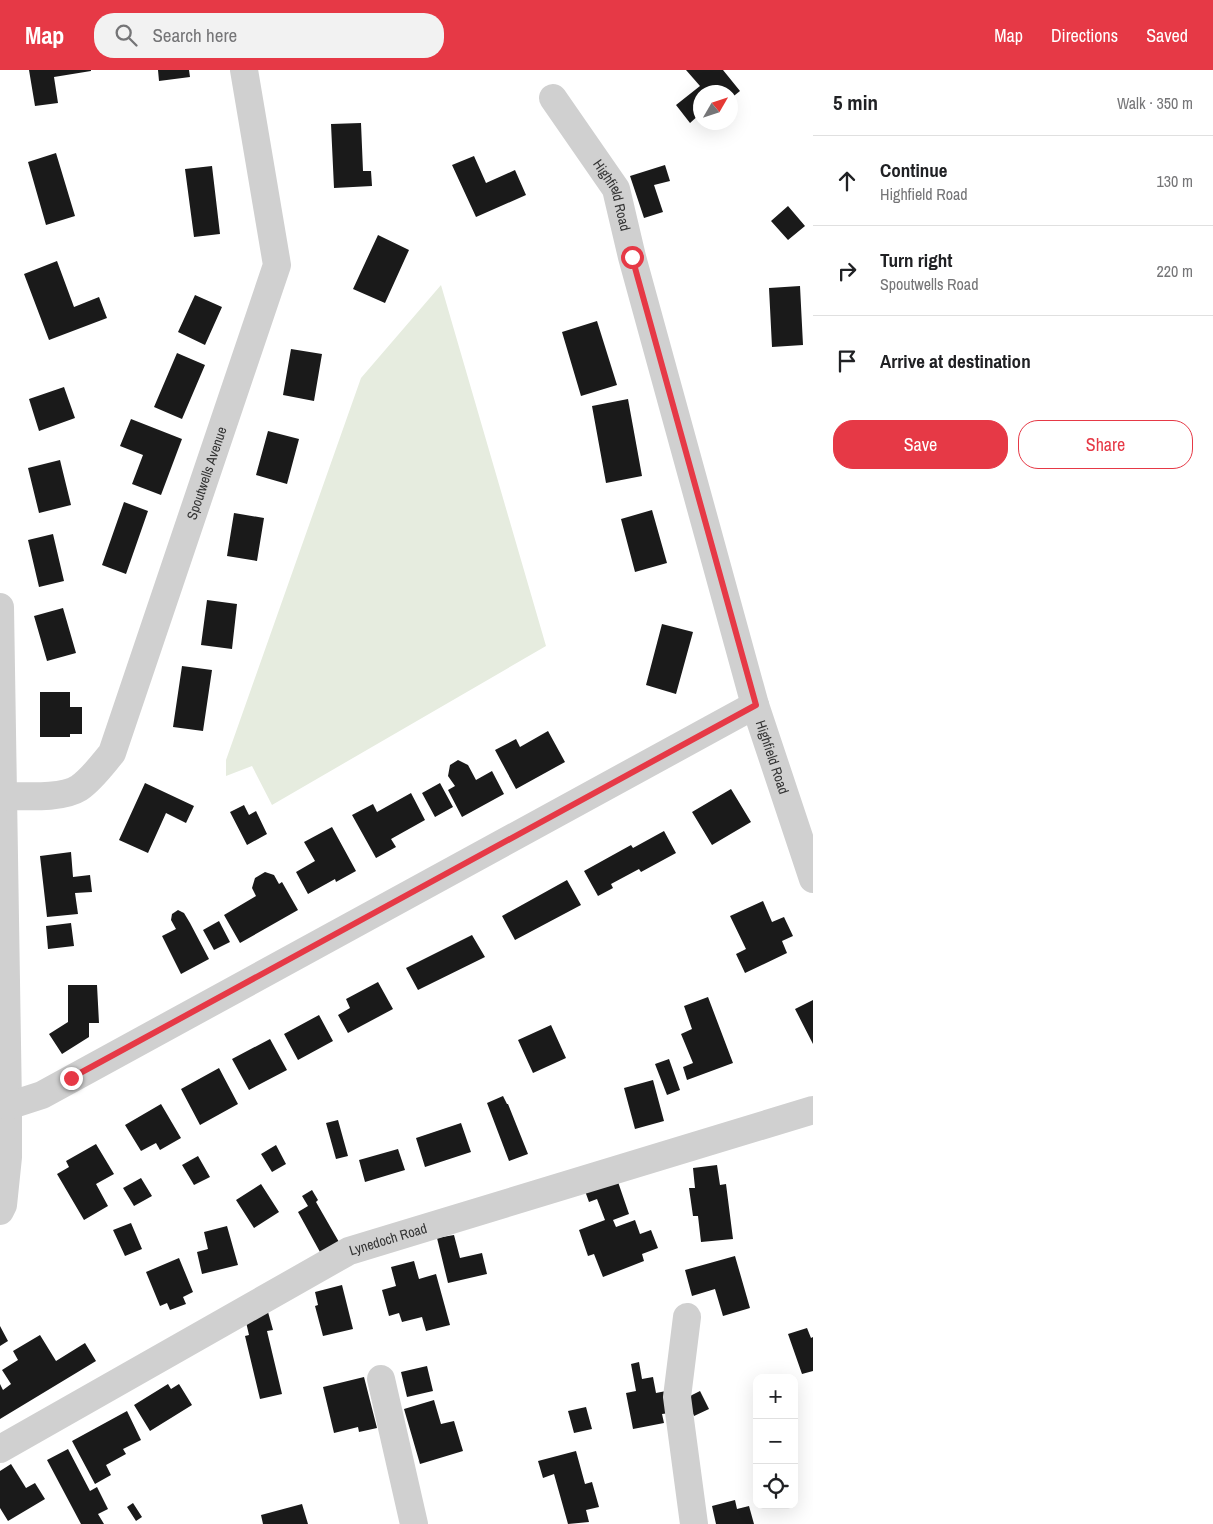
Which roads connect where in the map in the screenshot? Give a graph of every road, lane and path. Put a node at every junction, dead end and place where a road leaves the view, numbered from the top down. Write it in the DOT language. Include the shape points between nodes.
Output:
graph roads {
  1 [pos="244,70"];
  2 [pos="554,98"];
  3 [pos="0,607"];
  4 [pos="0,616"];
  5 [pos="756,705"];
  6 [pos="4,796"];
  7 [pos="813,879"];
  8 [pos="8,1106"];
  9 [pos="813,1110"];
  10 [pos="0,1210"];
  11 [pos="686,1316"];
  12 [pos="381,1379"];
  13 [pos="0,1449"];
  14 [pos="414,1524"];
  15 [pos="694,1524"];
  1 -- 6 [label="street, Spoutwells Avenue" via="277,265 112,753 77,789 51,795"];
  2 -- 5 [label="street, Highfield Road" via="616,189"];
  3 -- 4 [label="street"];
  4 -- 6 [label="street"];
  5 -- 7 [label="street, Highfield Road"];
  5 -- 8 [label="street" via="42,1095"];
  6 -- 8 [label="street"];
  8 -- 10 [label="street" via="8,1157"];
  9 -- 13 [label="street, Lynedoch Road" via="349,1250"];
  11 -- 15 [label="street" via="677,1397"];
  12 -- 14 [label="street"];
}
